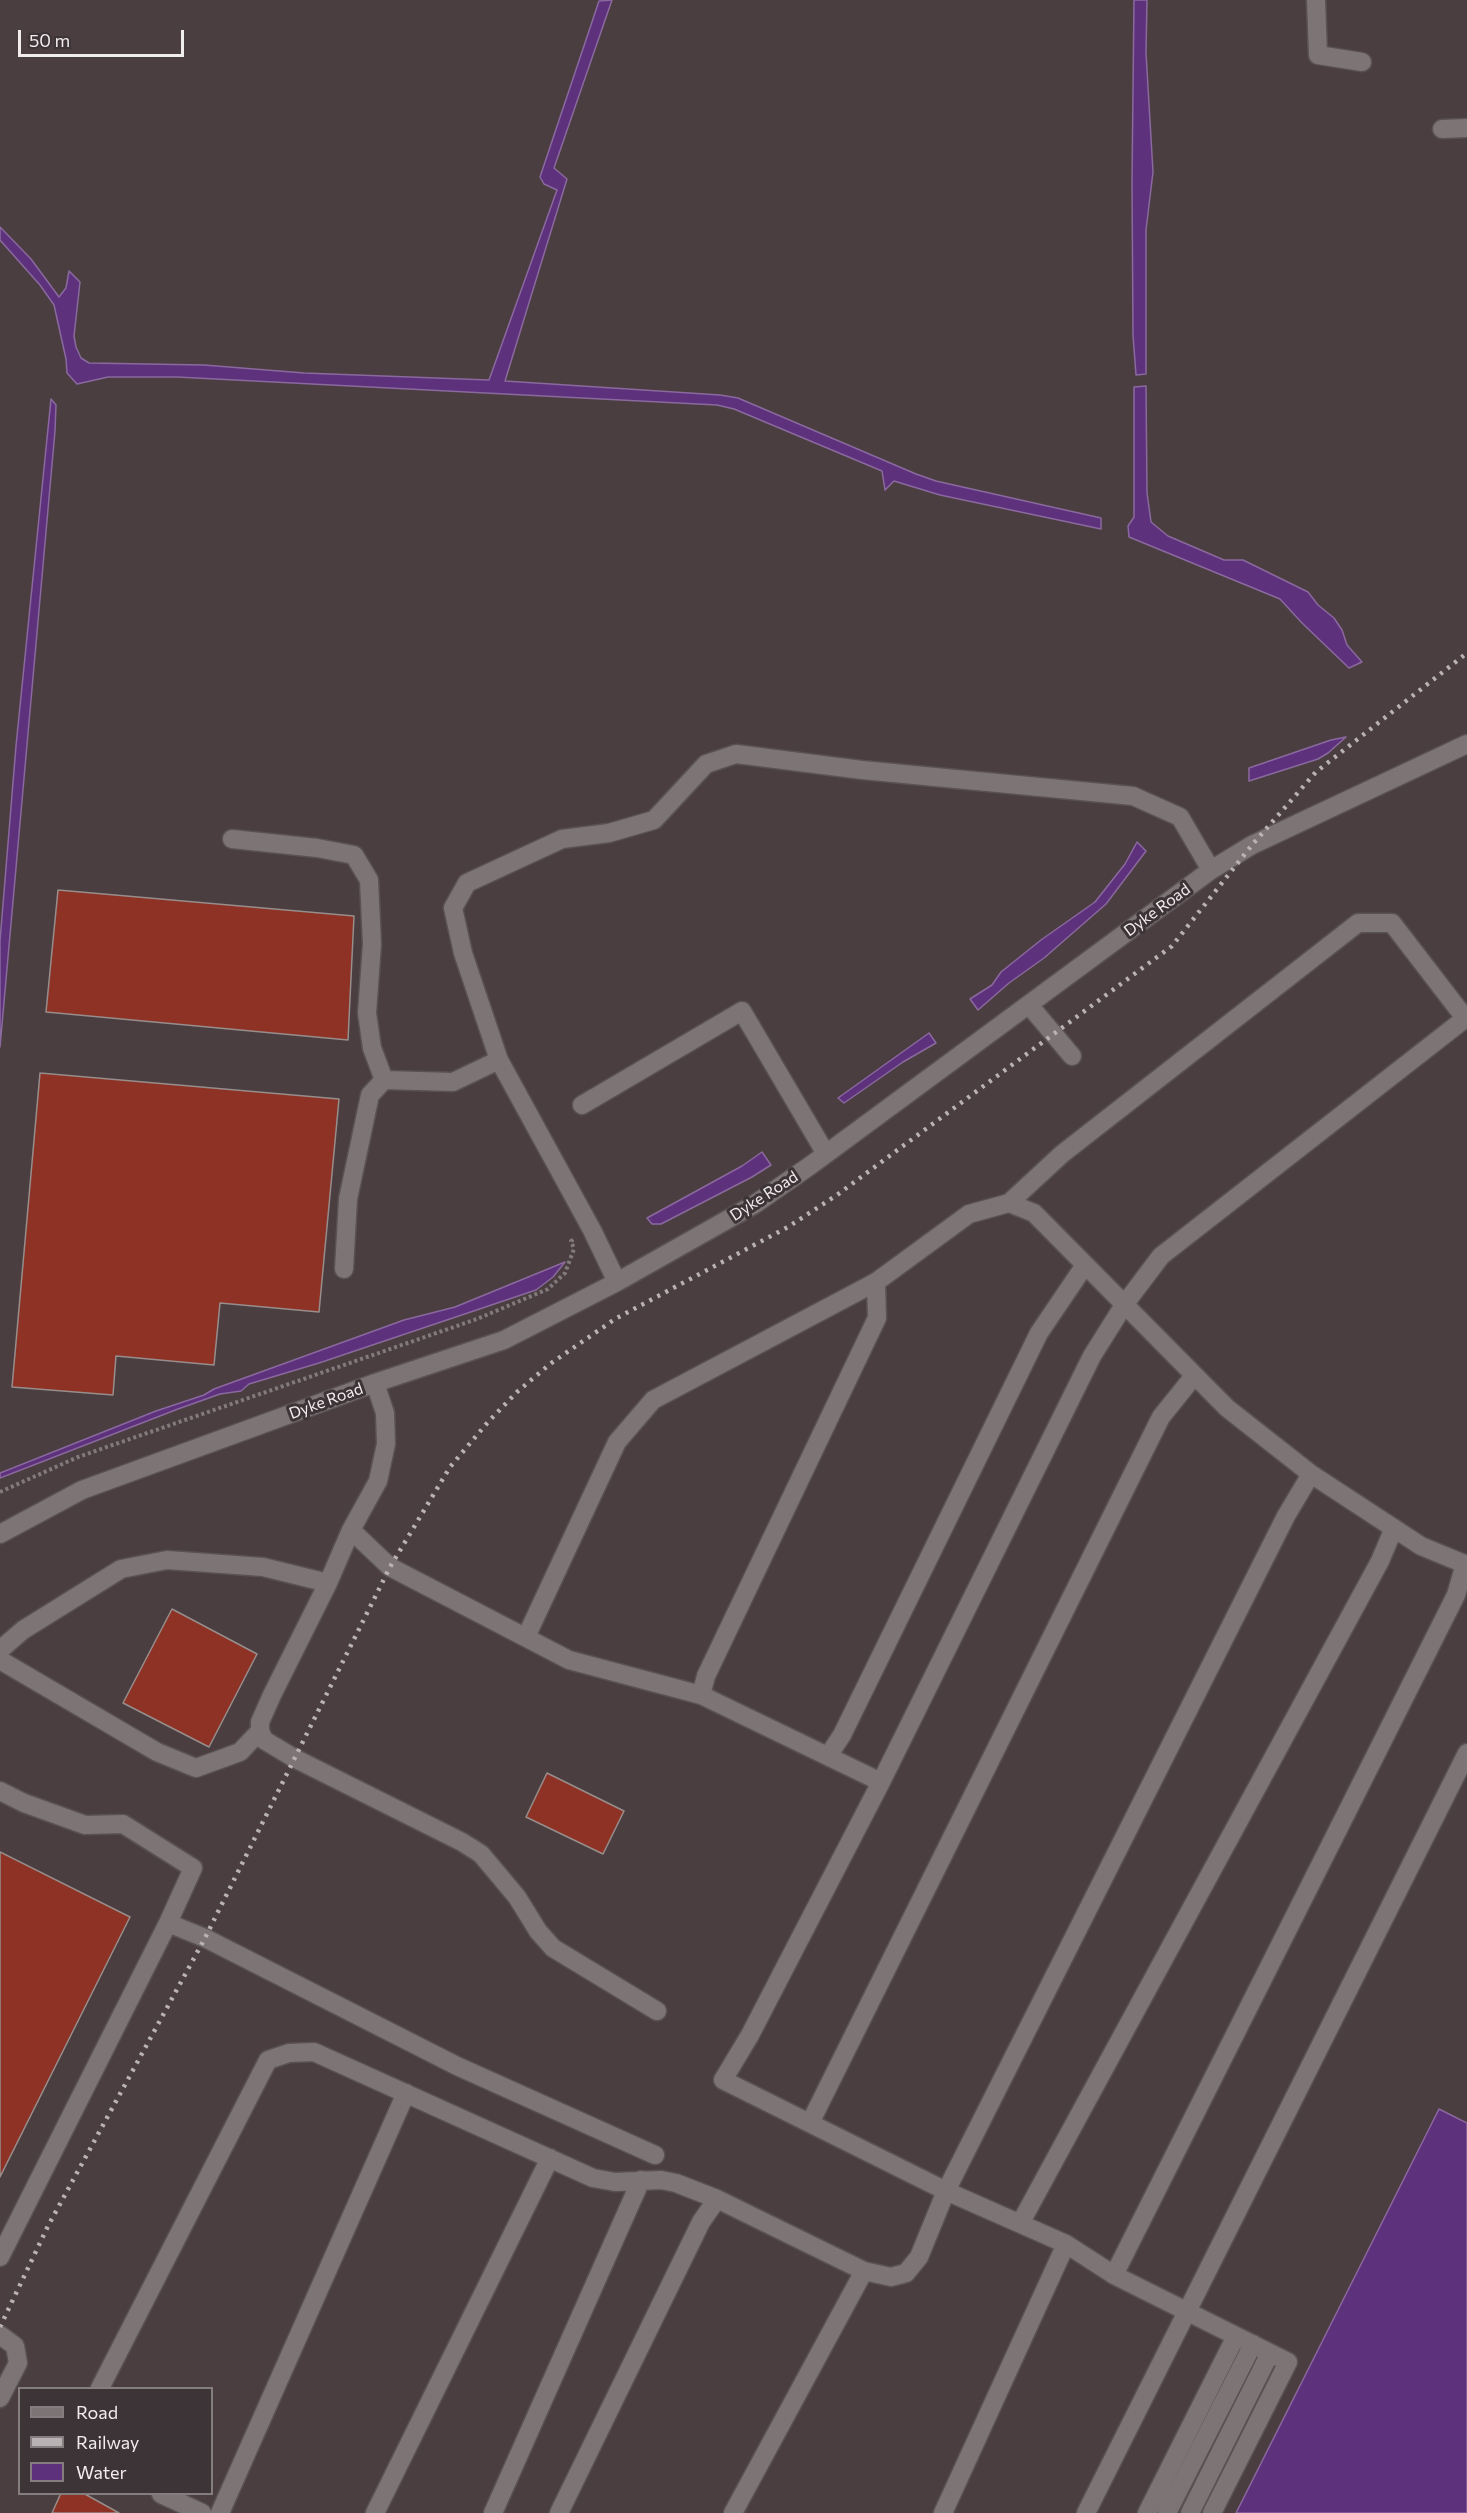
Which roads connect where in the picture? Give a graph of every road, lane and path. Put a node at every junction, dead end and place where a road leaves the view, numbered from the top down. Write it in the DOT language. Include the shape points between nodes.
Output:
graph roads {
  1 [pos="1316,0"];
  2 [pos="1362,62"];
  3 [pos="1467,128"];
  4 [pos="1442,129"];
  5 [pos="1467,744"];
  6 [pos="232,839"];
  7 [pos="1211,870"];
  8 [pos="1029,1005"];
  9 [pos="1466,1017"];
  10 [pos="1072,1056"];
  11 [pos="499,1059"];
  12 [pos="384,1080"];
  13 [pos="582,1105"];
  14 [pos="826,1154"];
  15 [pos="1009,1203"];
  16 [pos="592,1230"];
  17 [pos="1085,1264"];
  18 [pos="344,1269"];
  19 [pos="617,1282"];
  20 [pos="876,1282"];
  21 [pos="1124,1305"];
  22 [pos="1194,1376"];
  23 [pos="375,1383"];
  24 [pos="1311,1474"];
  25 [pos="0,1492"];
  26 [pos="1394,1528"];
  27 [pos="351,1530"];
  28 [pos="0,1534"];
  29 [pos="1466,1564"];
  30 [pos="328,1583"];
  31 [pos="526,1637"];
  32 [pos="0,1650"];
  33 [pos="0,1660"];
  34 [pos="701,1695"];
  35 [pos="260,1731"];
  36 [pos="1467,1753"];
  37 [pos="828,1756"];
  38 [pos="881,1782"];
  39 [pos="0,1791"];
  40 [pos="168,1923"];
  41 [pos="657,2011"];
  42 [pos="406,2093"];
  43 [pos="810,2123"];
  44 [pos="655,2155"];
  45 [pos="550,2158"];
  46 [pos="641,2180"];
  47 [pos="946,2192"];
  48 [pos="717,2199"];
  49 [pos="1020,2222"];
  50 [pos="1066,2244"];
  51 [pos="0,2257"];
  52 [pos="864,2271"];
  53 [pos="1114,2275"];
  54 [pos="1187,2310"];
  55 [pos="0,2335"];
  56 [pos="1245,2340"];
  57 [pos="1270,2353"];
  58 [pos="101,2387"];
  59 [pos="0,2398"];
  60 [pos="165,2495"];
  61 [pos="202,2513"];
  62 [pos="220,2513"];
  63 [pos="375,2513"];
  64 [pos="493,2513"];
  65 [pos="559,2513"];
  66 [pos="733,2513"];
  67 [pos="943,2513"];
  68 [pos="1086,2513"];
  69 [pos="1147,2513"];
  70 [pos="1167,2513"];
  71 [pos="1190,2513"];
  72 [pos="1212,2513"];
  1 -- 2 [label="street" via="1318,55"];
  3 -- 4 [label="street"];
  5 -- 7 [label="street, Dyke Road" via="1252,845"];
  6 -- 12 [label="street" via="354,855 369,880 372,944 367,1013 372,1048"];
  7 -- 8 [label="street, Dyke Road"];
  7 -- 11 [label="street" via="1180,817 1133,796 736,754 706,764 654,820 609,833 562,839 467,882 453,908 463,953"];
  8 -- 10 [label="street"];
  8 -- 14 [label="street, Dyke Road"];
  9 -- 15 [label="street" via="1392,923 1358,922 1062,1154"];
  9 -- 21 [label="street" via="1161,1256"];
  11 -- 12 [label="street" via="453,1082"];
  11 -- 16 [label="street"];
  12 -- 18 [label="street" via="370,1095 358,1145 348,1199"];
  13 -- 14 [label="street" via="742,1011"];
  14 -- 19 [label="street, Dyke Road" via="755,1204"];
  15 -- 17 [label="street" via="1034,1214"];
  15 -- 20 [label="street" via="969,1214"];
  16 -- 19 [label="street"];
  16 -- 25 [label="path" via="571,1241 574,1249 565,1273 548,1289 477,1318 78,1457"];
  17 -- 21 [label="street"];
  17 -- 37 [label="street" via="1039,1333 842,1735"];
  19 -- 23 [label="street, Dyke Road" via="504,1340"];
  20 -- 31 [label="street" via="653,1400 617,1442"];
  20 -- 34 [label="street" via="877,1318 706,1676"];
  21 -- 22 [label="street"];
  21 -- 38 [label="street" via="1092,1356"];
  22 -- 24 [label="street" via="1227,1408"];
  22 -- 43 [label="street" via="1161,1417"];
  23 -- 27 [label="street" via="385,1413 386,1444 378,1480"];
  23 -- 28 [label="street, Dyke Road" via="82,1490"];
  24 -- 26 [label="street"];
  24 -- 47 [label="street" via="1286,1516"];
  26 -- 29 [label="street" via="1421,1546"];
  26 -- 49 [label="street" via="1380,1561"];
  27 -- 30 [label="street"];
  27 -- 31 [label="street" via="390,1567"];
  29 -- 53 [label="street" via="1456,1595"];
  30 -- 32 [label="street" via="263,1567 167,1560 121,1569 23,1630"];
  30 -- 35 [label="street" via="272,1695"];
  31 -- 34 [label="street" via="569,1660"];
  33 -- 35 [label="street" via="157,1752 196,1768 240,1752"];
  34 -- 37 [label="street"];
  35 -- 41 [label="street" via="264,1740 294,1758 481,1854 552,1948"];
  36 -- 54 [label="street"];
  37 -- 38 [label="street"];
  38 -- 43 [label="street" via="723,2080"];
  39 -- 40 [label="street" via="85,1825 123,1824 193,1868"];
  40 -- 44 [label="street" via="458,2066"];
  40 -- 51 [label="street"];
  42 -- 45 [label="street"];
  42 -- 58 [label="street" via="314,2052 268,2060"];
  42 -- 62 [label="street"];
  43 -- 47 [label="street"];
  45 -- 46 [label="street" via="593,2178 615,2182"];
  45 -- 63 [label="street"];
  46 -- 48 [label="street" via="676,2182"];
  46 -- 64 [label="street"];
  47 -- 49 [label="street"];
  47 -- 52 [label="street" via="919,2257 906,2273 891,2277"];
  48 -- 52 [label="street"];
  48 -- 65 [label="street" via="701,2222"];
  49 -- 50 [label="street"];
  50 -- 53 [label="street"];
  50 -- 67 [label="street"];
  52 -- 66 [label="street"];
  53 -- 54 [label="street"];
  54 -- 56 [label="street"];
  54 -- 68 [label="street"];
  55 -- 59 [label="street" via="15,2346 18,2363"];
  56 -- 57 [label="street"];
  56 -- 69 [label="street"];
  56 -- 70 [label="street"];
  57 -- 71 [label="street"];
  57 -- 72 [label="street" via="1288,2362"];
  60 -- 61 [label="street"];
}
